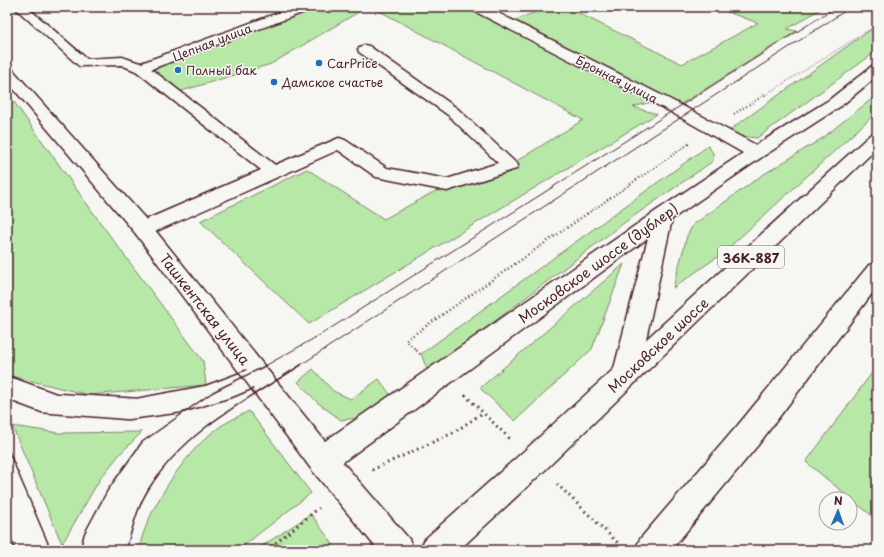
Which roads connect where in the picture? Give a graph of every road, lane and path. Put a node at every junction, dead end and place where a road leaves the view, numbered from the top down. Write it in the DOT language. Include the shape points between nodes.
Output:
graph roads {
  1 [pos="20,7"];
  2 [pos="306,7"];
  3 [pos="476,7"];
  4 [pos="877,24"];
  5 [pos="364,49"];
  6 [pos="141,68"];
  7 [pos="877,69"];
  8 [pos="7,72"];
  9 [pos="710,129"];
  10 [pos="877,138"];
  11 [pos="756,153"];
  12 [pos="274,172"];
  13 [pos="663,216"];
  14 [pos="143,229"];
  15 [pos="877,271"];
  16 [pos="406,340"];
  17 [pos="625,376"];
  18 [pos="467,396"];
  19 [pos="484,412"];
  20 [pos="322,460"];
  21 [pos="534,461"];
  22 [pos="375,468"];
  23 [pos="311,514"];
  24 [pos="620,544"];
  25 [pos="267,550"];
  26 [pos="398,550"];
  27 [pos="436,550"];
  28 [pos="651,550"];
  1 -- 6 [label="lane" via="84,63 122,61"];
  2 -- 6 [label="main road, Цепная улица"];
  3 -- 9 [label="main road, Бронная улица" via="675,108"];
  4 -- 9 [label="path"];
  5 -- 12 [label="lane" via="453,112 510,165 447,185 382,173 339,143"];
  6 -- 12 [label="lane"];
  7 -- 11 [label="main road, Московское шоссе (дублер)" via="835,103"];
  8 -- 14 [label="main road, Ташкентская улица"];
  9 -- 11 [label="main road, Бронная улица"];
  9 -- 16 [label="path"];
  10 -- 17 [label="main road, Московское шоссе / 36К-887"];
  11 -- 13 [label="main road, Московское шоссе (дублер)"];
  12 -- 14 [label="lane"];
  13 -- 17 [label="main road"];
  13 -- 20 [label="main road, Московское шоссе (дублер)" via="443,376"];
  14 -- 20 [label="main road, Ташкентская улица"];
  15 -- 28 [label="main road" via="748,435"];
  17 -- 21 [label="main road, Московское шоссе / 36К-887"];
  18 -- 19 [label="path"];
  19 -- 21 [label="path"];
  19 -- 22 [label="path" via="453,433"];
  20 -- 26 [label="main road, Ташкентская улица"];
  21 -- 24 [label="path"];
  21 -- 27 [label="main road, Московское шоссе / 36К-887"];
  23 -- 25 [label="path"];
}
